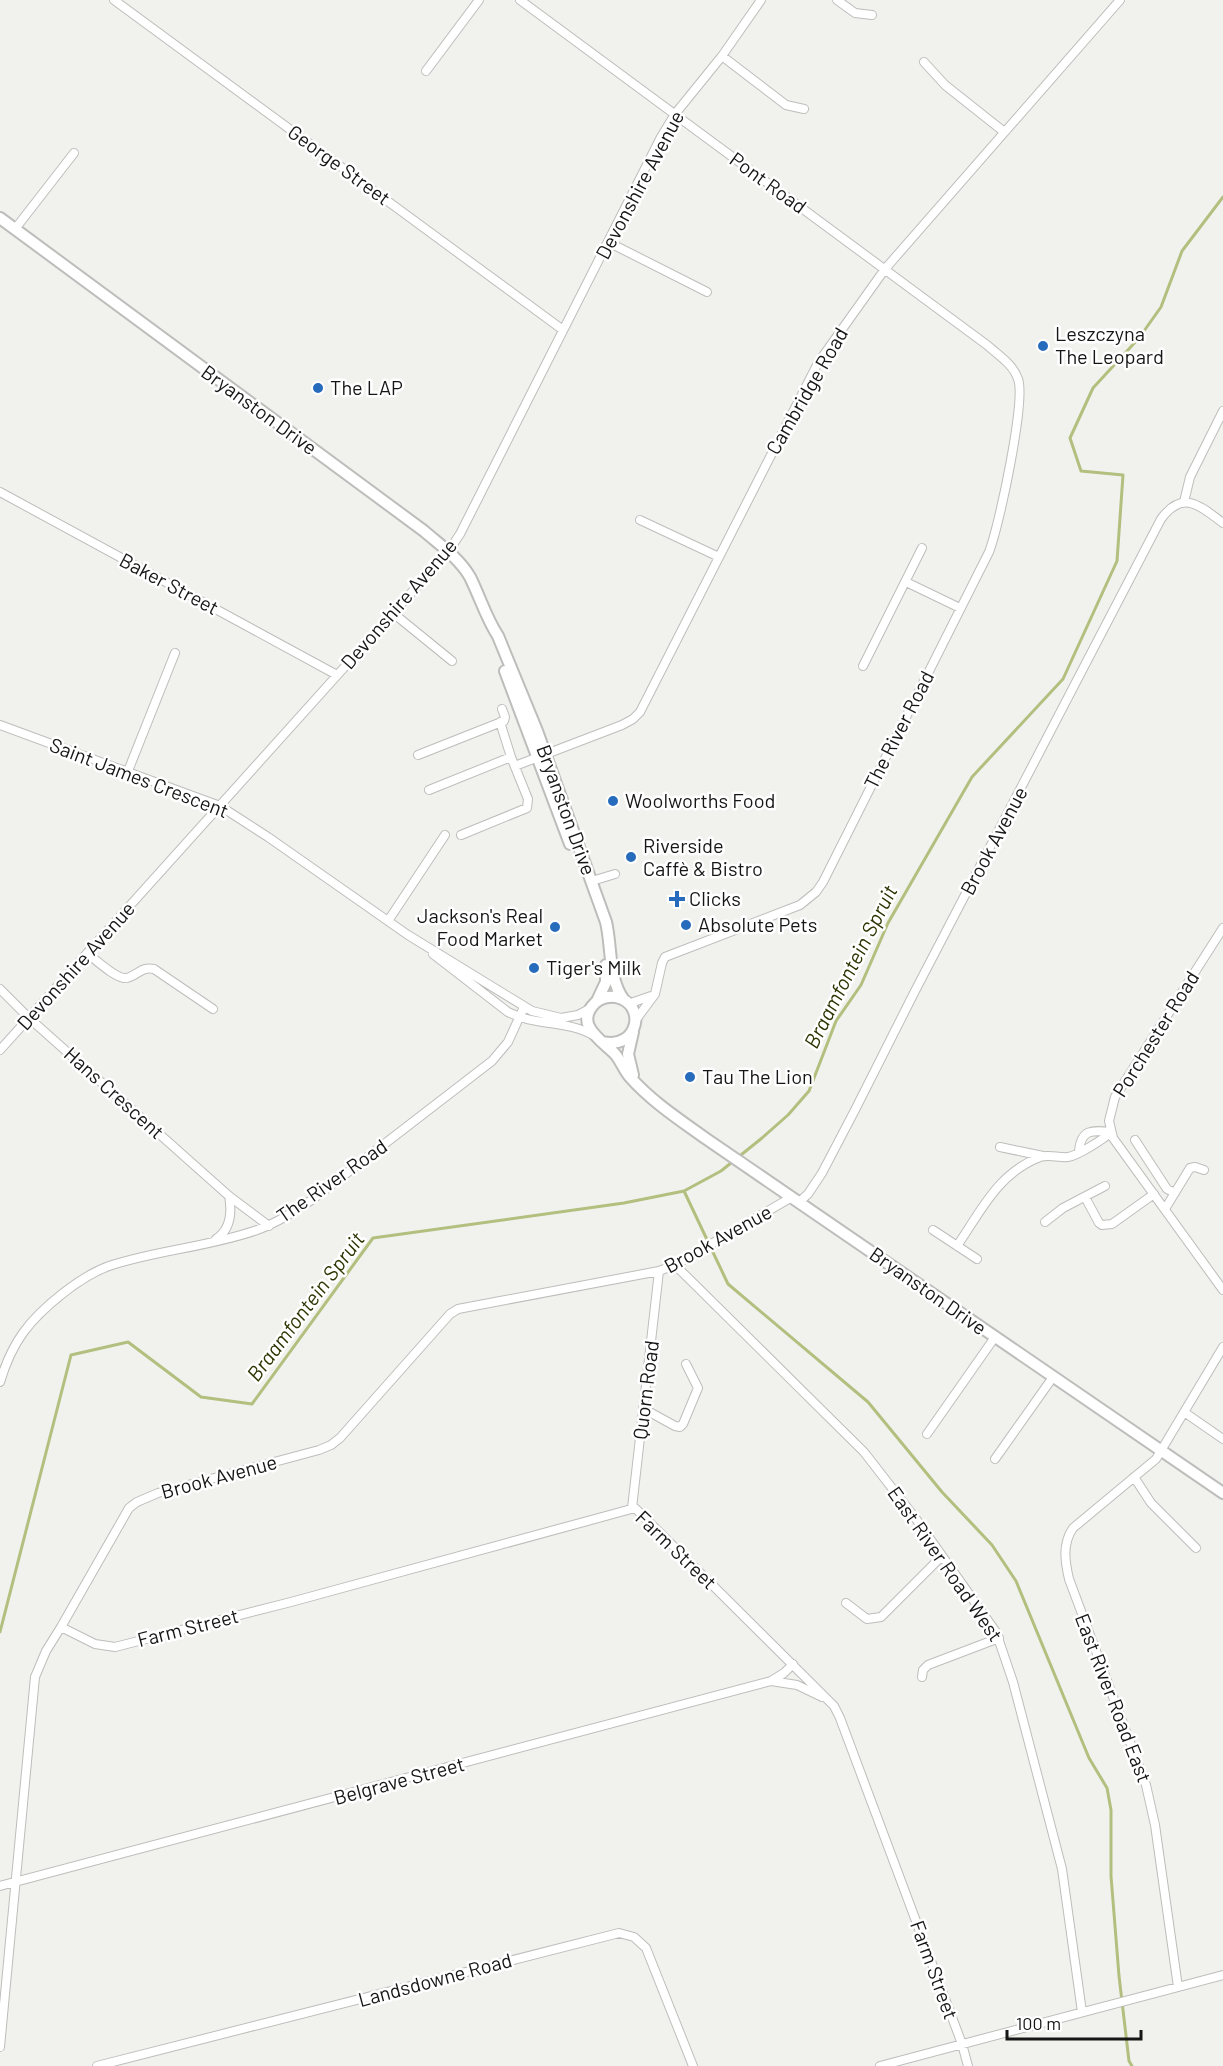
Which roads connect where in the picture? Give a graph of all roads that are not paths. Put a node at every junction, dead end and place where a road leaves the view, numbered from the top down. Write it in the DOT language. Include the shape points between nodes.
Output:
graph roads {
  1 [pos="114,0"];
  2 [pos="479,0"];
  3 [pos="520,0"];
  4 [pos="761,0"];
  5 [pos="837,0"];
  6 [pos="1120,0"];
  7 [pos="872,15"];
  8 [pos="722,56"];
  9 [pos="924,62"];
  10 [pos="426,71"];
  11 [pos="804,109"];
  12 [pos="675,114"];
  13 [pos="1003,131"];
  14 [pos="74,153"];
  15 [pos="0,218"];
  16 [pos="15,229"];
  17 [pos="608,242"];
  18 [pos="885,268"];
  19 [pos="707,292"];
  20 [pos="563,330"];
  21 [pos="1014,370"];
  22 [pos="1223,411"];
  23 [pos="0,492"];
  24 [pos="1184,502"];
  25 [pos="640,520"];
  26 [pos="1223,523"];
  27 [pos="922,548"];
  28 [pos="448,552"];
  29 [pos="719,557"];
  30 [pos="906,582"];
  31 [pos="960,608"];
  32 [pos="393,613"];
  33 [pos="175,653"];
  34 [pos="452,661"];
  35 [pos="863,666"];
  36 [pos="337,675"];
  37 [pos="502,709"];
  38 [pos="500,722"];
  39 [pos="0,725"];
  40 [pos="418,754"];
  41 [pos="542,756"];
  42 [pos="511,757"];
  43 [pos="515,766"];
  44 [pos="128,771"];
  45 [pos="429,790"];
  46 [pos="220,806"];
  47 [pos="445,835"];
  48 [pos="461,835"];
  49 [pos="615,874"];
  50 [pos="592,881"];
  51 [pos="388,921"];
  52 [pos="1223,928"];
  53 [pos="422,943"];
  54 [pos="87,953"];
  55 [pos="0,989"];
  56 [pos="655,994"];
  57 [pos="626,1002"];
  58 [pos="594,1005"];
  59 [pos="524,1007"];
  60 [pos="213,1009"];
  61 [pos="29,1018"];
  62 [pos="519,1018"];
  63 [pos="634,1025"];
  64 [pos="598,1039"];
  65 [pos="0,1050"];
  66 [pos="637,1083"];
  67 [pos="1111,1132"];
  68 [pos="1135,1140"];
  69 [pos="1000,1147"];
  70 [pos="1079,1151"];
  71 [pos="1043,1156"];
  72 [pos="1203,1170"];
  73 [pos="1105,1186"];
  74 [pos="1175,1193"];
  75 [pos="1154,1194"];
  76 [pos="229,1196"];
  77 [pos="1084,1197"];
  78 [pos="795,1199"];
  79 [pos="1165,1209"];
  80 [pos="1045,1222"];
  81 [pos="269,1226"];
  82 [pos="933,1230"];
  83 [pos="210,1243"];
  84 [pos="957,1246"];
  85 [pos="977,1259"];
  86 [pos="675,1265"];
  87 [pos="659,1271"];
  88 [pos="1223,1290"];
  89 [pos="995,1337"];
  90 [pos="1223,1347"];
  91 [pos="686,1364"];
  92 [pos="1053,1377"];
  93 [pos="0,1382"];
  94 [pos="644,1409"];
  95 [pos="1184,1412"];
  96 [pos="927,1434"];
  97 [pos="1223,1439"];
  98 [pos="1161,1451"];
  99 [pos="995,1459"];
  100 [pos="1134,1477"];
  101 [pos="1223,1493"];
  102 [pos="632,1508"];
  103 [pos="1196,1548"];
  104 [pos="942,1556"];
  105 [pos="846,1603"];
  106 [pos="61,1627"];
  107 [pos="999,1638"];
  108 [pos="793,1664"];
  109 [pos="922,1677"];
  110 [pos="771,1681"];
  111 [pos="829,1700"];
  112 [pos="14,1881"];
  113 [pos="0,1886"];
  114 [pos="1223,1976"];
  115 [pos="1178,1987"];
  116 [pos="1082,2012"];
  117 [pos="962,2044"];
  118 [pos="0,2047"];
  119 [pos="98,2066"];
  120 [pos="693,2066"];
  121 [pos="880,2066"];
  122 [pos="968,2066"];
  1 -- 20 [label="street, George Street"];
  2 -- 10 [label="street"];
  3 -- 12 [label="street, Pont Road"];
  4 -- 8 [label="street, Devonshire Avenue"];
  5 -- 7 [label="street" via="855,14"];
  6 -- 13 [label="street, Cambridge Road"];
  8 -- 11 [label="street" via="786,105"];
  8 -- 12 [label="street, Devonshire Avenue"];
  9 -- 13 [label="street" via="953,92"];
  12 -- 17 [label="street, Devonshire Avenue"];
  12 -- 18 [label="street, Pont Road"];
  13 -- 18 [label="street, Cambridge Road"];
  14 -- 16 [label="street"];
  15 -- 16 [label="main road, Bryanston Drive"];
  16 -- 28 [label="main road, Bryanston Drive"];
  17 -- 19 [label="street"];
  17 -- 20 [label="street, Devonshire Avenue"];
  18 -- 21 [label="street, Pont Road"];
  18 -- 29 [label="street, Cambridge Road" via="818,363"];
  20 -- 28 [label="street, Devonshire Avenue"];
  21 -- 31 [label="street, The River Road" via="1020,386 1019,407 998,524 989,552"];
  22 -- 24 [label="street" via="1190,477"];
  23 -- 36 [label="street, Baker Street"];
  24 -- 26 [label="street" via="1201,506"];
  24 -- 78 [label="street, Brook Avenue" via="1172,507 1161,519 822,1173 808,1194"];
  25 -- 29 [label="street"];
  27 -- 30 [label="street"];
  28 -- 32 [label="street, Devonshire Avenue"];
  28 -- 41 [label="main road, Bryanston Drive" via="469,577 498,636"];
  29 -- 41 [label="street, Cambridge Road" via="640,712 622,724"];
  30 -- 31 [label="street"];
  30 -- 35 [label="street"];
  31 -- 56 [label="street, The River Road" via="816,892 800,905 665,957"];
  32 -- 34 [label="street"];
  32 -- 36 [label="street, Devonshire Avenue"];
  33 -- 44 [label="street"];
  36 -- 46 [label="street, Devonshire Avenue"];
  37 -- 38 [label="street" via="505,719"];
  38 -- 40 [label="street"];
  38 -- 42 [label="street"];
  39 -- 44 [label="street, Saint James Crescent"];
  41 -- 43 [label="street, Cambridge Road"];
  41 -- 50 [label="main road, Bryanston Drive"];
  41 -- 58 [label="main road, Bryanston Drive" via="602,929 607,976"];
  42 -- 43 [label="street"];
  42 -- 45 [label="street"];
  43 -- 48 [label="street" via="528,799 527,808"];
  44 -- 46 [label="street, Saint James Crescent"];
  46 -- 51 [label="street, Saint James Crescent"];
  46 -- 54 [label="street, Devonshire Avenue"];
  47 -- 51 [label="street"];
  49 -- 50 [label="street"];
  50 -- 57 [label="main road, Bryanston Drive" via="609,933 615,984"];
  51 -- 53 [label="street, Saint James Crescent"];
  52 -- 67 [label="street, Porchester Road" via="1116,1097 1109,1121"];
  53 -- 59 [label="street, Saint James Crescent"];
  53 -- 62 [label="street, Saint James Crescent"];
  54 -- 60 [label="street" via="120,977 154,969"];
  54 -- 61 [label="street, Devonshire Avenue"];
  55 -- 61 [label="street, Hans Crescent"];
  56 -- 57 [label="street"];
  56 -- 63 [label="street, The River Road"];
  57 -- 58 [label="main road" via="611,997"];
  57 -- 63 [label="main road" via="635,1015"];
  58 -- 59 [label="street, Saint James Crescent" via="578,1015 561,1018"];
  58 -- 64 [label="main road" via="588,1023"];
  59 -- 62 [label="street, The River Road"];
  61 -- 65 [label="street, Devonshire Avenue"];
  61 -- 76 [label="street, Hans Crescent"];
  62 -- 64 [label="street, Saint James Crescent" via="575,1027"];
  62 -- 81 [label="street, The River Road" via="508,1042 492,1061 313,1199"];
  63 -- 64 [label="main road" via="630,1036 617,1043"];
  63 -- 66 [label="main road, Bryanston Drive" via="628,1054"];
  64 -- 66 [label="main road, Bryanston Drive"];
  66 -- 78 [label="main road, Bryanston Drive" via="705,1138"];
  67 -- 70 [label="street" via="1102,1141"];
  67 -- 70 [label="street" via="1085,1134"];
  67 -- 75 [label="street"];
  68 -- 74 [label="street" via="1167,1189"];
  69 -- 71 [label="street"];
  70 -- 71 [label="street" via="1070,1157"];
  71 -- 84 [label="street" via="1003,1180"];
  72 -- 74 [label="street" via="1190,1168"];
  73 -- 77 [label="street"];
  74 -- 79 [label="street"];
  75 -- 77 [label="street" via="1106,1225 1099,1223"];
  75 -- 79 [label="street"];
  76 -- 81 [label="street, Hans Crescent"];
  76 -- 83 [label="street" via="228,1224 221,1236"];
  77 -- 80 [label="street"];
  78 -- 86 [label="street, Brook Avenue"];
  78 -- 89 [label="main road, Bryanston Drive"];
  79 -- 88 [label="street"];
  81 -- 83 [label="street, The River Road"];
  82 -- 84 [label="street"];
  83 -- 93 [label="street, The River Road" via="106,1267 73,1285 25,1329 13,1347"];
  84 -- 85 [label="street"];
  86 -- 87 [label="street, Brook Avenue"];
  86 -- 104 [label="street, East River Road West" via="864,1452"];
  87 -- 94 [label="street, Quorn Road"];
  87 -- 106 [label="street, Brook Avenue" via="454,1311 331,1445 158,1493 133,1504"];
  89 -- 92 [label="main road, Bryanston Drive"];
  89 -- 96 [label="street"];
  90 -- 95 [label="street, East River Road East"];
  91 -- 94 [label="street" via="698,1388 683,1424 675,1426"];
  92 -- 98 [label="main road, Bryanston Drive"];
  92 -- 99 [label="street"];
  94 -- 102 [label="street, Quorn Road"];
  95 -- 97 [label="street"];
  95 -- 98 [label="street, East River Road East"];
  98 -- 100 [label="street, East River Road East"];
  98 -- 101 [label="main road, Bryanston Drive"];
  100 -- 103 [label="street" via="1156,1508"];
  100 -- 115 [label="street, East River Road East" via="1070,1530 1065,1558 1081,1615 1146,1785"];
  102 -- 106 [label="street, Farm Street" via="115,1647 95,1644"];
  102 -- 108 [label="street, Farm Street"];
  104 -- 105 [label="street" via="881,1617 867,1618"];
  104 -- 107 [label="street, East River Road West"];
  106 -- 112 [label="street, Brook Avenue" via="33,1685"];
  107 -- 109 [label="street" via="928,1665"];
  107 -- 116 [label="street, East River Road West" via="1062,1869"];
  108 -- 110 [label="street, Belgrave Street"];
  108 -- 111 [label="street, Farm Street"];
  110 -- 111 [label="street" via="800,1686"];
  110 -- 112 [label="street, Belgrave Street"];
  111 -- 117 [label="street, Farm Street" via="840,1718"];
  112 -- 113 [label="street, Belgrave Street"];
  112 -- 118 [label="street, Brook Avenue"];
  114 -- 115 [label="street"];
  115 -- 116 [label="street"];
  116 -- 117 [label="street"];
  117 -- 121 [label="street"];
  117 -- 122 [label="street, Farm Street"];
  119 -- 120 [label="street, Landsdowne Road" via="619,1933 634,1937 646,1948"];
}
